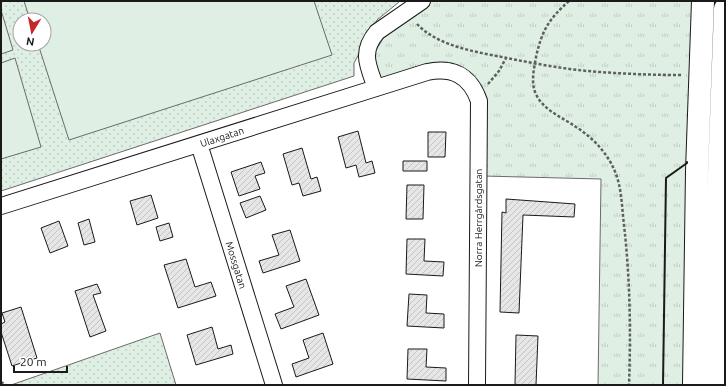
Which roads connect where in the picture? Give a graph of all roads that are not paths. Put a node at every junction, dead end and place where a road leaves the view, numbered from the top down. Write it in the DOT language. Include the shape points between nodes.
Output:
graph roads {
  1 [pos="422,1"];
  2 [pos="703,1"];
  3 [pos="725,9"];
  4 [pos="376,88"];
  5 [pos="476,93"];
  6 [pos="199,144"];
  7 [pos="1,206"];
  8 [pos="274,385"];
  9 [pos="477,385"];
  10 [pos="694,385"];
  11 [pos="716,385"];
  1 -- 4 [label="street" via="372,38 366,60"];
  2 -- 10 [label="highway" via="697,171"];
  3 -- 11 [label="highway" via="719,173"];
  4 -- 5 [label="street, Ulaxgatan" via="427,72 444,70 453,72 471,83"];
  4 -- 6 [label="street, Ulaxgatan"];
  5 -- 9 [label="street, Norra Herrgårdsgatan" via="479,101"];
  6 -- 7 [label="street, Ulaxgatan"];
  6 -- 8 [label="street, Mossgatan"];
}
